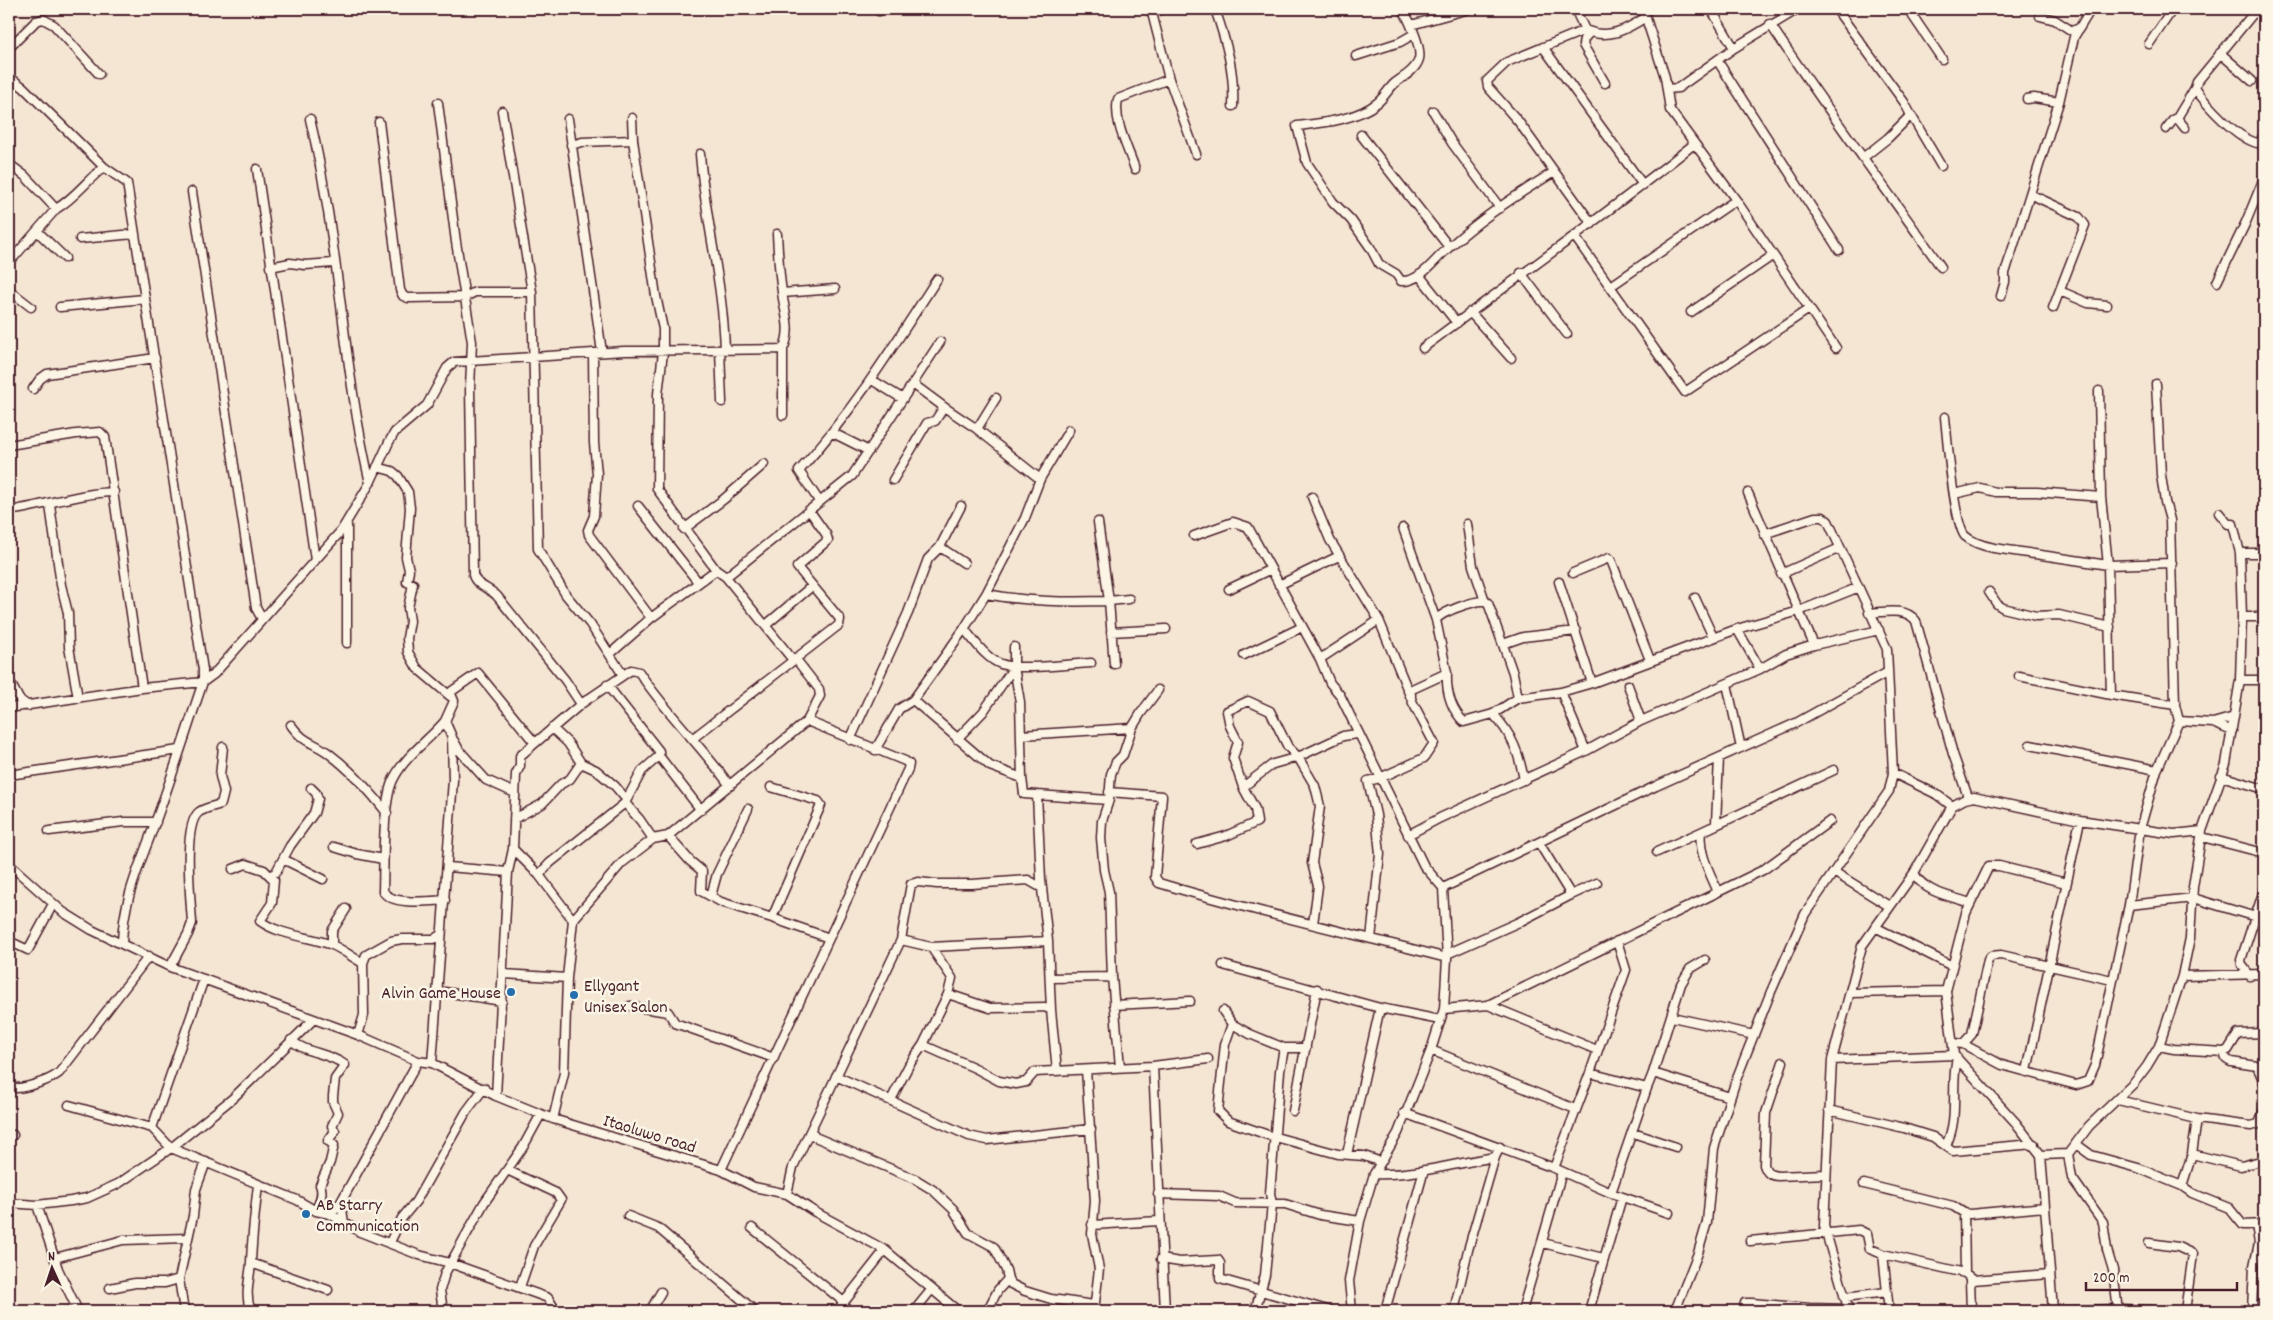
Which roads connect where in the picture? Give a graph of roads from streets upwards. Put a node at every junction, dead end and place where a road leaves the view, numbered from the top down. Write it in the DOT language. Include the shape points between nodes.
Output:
graph roads {
  1 [pos="1163,9"];
  2 [pos="1215,9"];
  3 [pos="1403,9"];
  4 [pos="1469,9"];
  5 [pos="1575,9"];
  6 [pos="1644,9"];
  7 [pos="1710,9"];
  8 [pos="1798,9"];
  9 [pos="1836,9"];
  10 [pos="1908,9"];
  11 [pos="2091,9"];
  12 [pos="2173,9"];
  13 [pos="2263,9"];
  14 [pos="1150,11"];
  15 [pos="2249,12"];
  16 [pos="2040,16"];
  17 [pos="1646,17"];
  18 [pos="1770,24"];
  19 [pos="1411,25"];
  20 [pos="2077,29"];
  21 [pos="1587,31"];
  22 [pos="1414,34"];
  23 [pos="2149,44"];
  24 [pos="1543,47"];
  25 [pos="9,48"];
  26 [pos="1734,48"];
  27 [pos="2220,53"];
  28 [pos="1356,56"];
  29 [pos="1942,59"];
  30 [pos="1717,60"];
  31 [pos="99,74"];
  32 [pos="9,76"];
  33 [pos="1169,79"];
  34 [pos="2252,82"];
  35 [pos="1605,83"];
  36 [pos="2195,88"];
  37 [pos="1667,89"];
  38 [pos="2027,99"];
  39 [pos="2058,102"];
  40 [pos="438,103"];
  41 [pos="1233,106"];
  42 [pos="1433,111"];
  43 [pos="502,112"];
  44 [pos="1911,115"];
  45 [pos="632,118"];
  46 [pos="2176,118"];
  47 [pos="310,119"];
  48 [pos="568,119"];
  49 [pos="379,122"];
  50 [pos="2185,128"];
  51 [pos="2166,129"];
  52 [pos="1360,136"];
  53 [pos="2263,137"];
  54 [pos="634,140"];
  55 [pos="1694,144"];
  56 [pos="571,145"];
  57 [pos="2264,150"];
  58 [pos="700,154"];
  59 [pos="1196,154"];
  60 [pos="1864,157"];
  61 [pos="9,164"];
  62 [pos="1941,166"];
  63 [pos="104,167"];
  64 [pos="257,169"];
  65 [pos="1135,169"];
  66 [pos="1554,172"];
  67 [pos="2264,178"];
  68 [pos="1643,185"];
  69 [pos="192,192"];
  70 [pos="2030,194"];
  71 [pos="1736,200"];
  72 [pos="1500,208"];
  73 [pos="56,209"];
  74 [pos="1592,224"];
  75 [pos="37,231"];
  76 [pos="134,234"];
  77 [pos="776,234"];
  78 [pos="1575,237"];
  79 [pos="80,239"];
  80 [pos="1449,247"];
  81 [pos="1839,250"];
  82 [pos="1772,256"];
  83 [pos="11,257"];
  84 [pos="65,258"];
  85 [pos="334,263"];
  86 [pos="270,267"];
  87 [pos="1941,267"];
  88 [pos="1521,273"];
  89 [pos="1419,275"];
  90 [pos="937,279"];
  91 [pos="2217,282"];
  92 [pos="1611,286"];
  93 [pos="835,289"];
  94 [pos="9,290"];
  95 [pos="2060,291"];
  96 [pos="532,292"];
  97 [pos="782,293"];
  98 [pos="2001,296"];
  99 [pos="466,297"];
  100 [pos="144,299"];
  101 [pos="2107,305"];
  102 [pos="31,307"];
  103 [pos="60,307"];
  104 [pos="2053,308"];
  105 [pos="1809,309"];
  106 [pos="1470,312"];
  107 [pos="1691,312"];
  108 [pos="1457,323"];
  109 [pos="1568,334"];
  110 [pos="940,342"];
  111 [pos="1423,348"];
  112 [pos="1836,348"];
  113 [pos="783,349"];
  114 [pos="723,350"];
  115 [pos="602,352"];
  116 [pos="663,352"];
  117 [pos="593,353"];
  118 [pos="534,356"];
  119 [pos="155,358"];
  120 [pos="1511,358"];
  121 [pos="472,360"];
  122 [pos="872,380"];
  123 [pos="913,384"];
  124 [pos="2156,384"];
  125 [pos="34,389"];
  126 [pos="2099,391"];
  127 [pos="996,398"];
  128 [pos="903,399"];
  129 [pos="722,402"];
  130 [pos="944,407"];
  131 [pos="784,415"];
  132 [pos="1945,417"];
  133 [pos="977,429"];
  134 [pos="1068,430"];
  135 [pos="833,433"];
  136 [pos="9,445"];
  137 [pos="869,451"];
  138 [pos="764,464"];
  139 [pos="377,467"];
  140 [pos="1040,479"];
  141 [pos="893,480"];
  142 [pos="370,483"];
  143 [pos="114,492"];
  144 [pos="1748,493"];
  145 [pos="1954,494"];
  146 [pos="1312,497"];
  147 [pos="2101,497"];
  148 [pos="819,501"];
  149 [pos="50,505"];
  150 [pos="638,506"];
  151 [pos="961,506"];
  152 [pos="809,510"];
  153 [pos="9,512"];
  154 [pos="2220,513"];
  155 [pos="1098,522"];
  156 [pos="347,523"];
  157 [pos="1467,524"];
  158 [pos="1403,528"];
  159 [pos="684,529"];
  160 [pos="1764,534"];
  161 [pos="1194,536"];
  162 [pos="940,547"];
  163 [pos="1840,548"];
  164 [pos="2240,553"];
  165 [pos="2264,553"];
  166 [pos="1340,556"];
  167 [pos="315,560"];
  168 [pos="964,563"];
  169 [pos="2172,563"];
  170 [pos="2108,564"];
  171 [pos="1271,569"];
  172 [pos="716,570"];
  173 [pos="1573,573"];
  174 [pos="1781,574"];
  175 [pos="726,577"];
  176 [pos="698,582"];
  177 [pos="1559,582"];
  178 [pos="1280,585"];
  179 [pos="812,586"];
  180 [pos="1857,588"];
  181 [pos="1229,589"];
  182 [pos="1989,592"];
  183 [pos="986,594"];
  184 [pos="1695,598"];
  185 [pos="1129,599"];
  186 [pos="1109,601"];
  187 [pos="1485,601"];
  188 [pos="1799,611"];
  189 [pos="1869,613"];
  190 [pos="2242,617"];
  191 [pos="2264,617"];
  192 [pos="651,618"];
  193 [pos="262,620"];
  194 [pos="1379,620"];
  195 [pos="1436,620"];
  196 [pos="766,625"];
  197 [pos="1302,627"];
  198 [pos="2110,627"];
  199 [pos="964,629"];
  200 [pos="1166,629"];
  201 [pos="1737,629"];
  202 [pos="1879,630"];
  203 [pos="1576,631"];
  204 [pos="1111,632"];
  205 [pos="1713,637"];
  206 [pos="347,643"];
  207 [pos="1503,644"];
  208 [pos="1814,645"];
  209 [pos="1014,647"];
  210 [pos="610,654"];
  211 [pos="1244,655"];
  212 [pos="794,659"];
  213 [pos="1320,659"];
  214 [pos="1650,660"];
  215 [pos="1091,663"];
  216 [pos="1114,664"];
  217 [pos="1014,667"];
  218 [pos="1760,669"];
  219 [pos="1888,672"];
  220 [pos="1447,674"];
  221 [pos="623,675"];
  222 [pos="2019,676"];
  223 [pos="9,680"];
  224 [pos="2240,680"];
  225 [pos="2264,680"];
  226 [pos="203,682"];
  227 [pos="1592,683"];
  228 [pos="1727,684"];
  229 [pos="607,685"];
  230 [pos="1628,685"];
  231 [pos="142,688"];
  232 [pos="1158,690"];
  233 [pos="1561,692"];
  234 [pos="451,694"];
  235 [pos="2111,695"];
  236 [pos="78,698"];
  237 [pos="1518,698"];
  238 [pos="913,700"];
  239 [pos="1413,703"];
  240 [pos="581,704"];
  241 [pos="2175,705"];
  242 [pos="28,706"];
  243 [pos="9,708"];
  244 [pos="1493,714"];
  245 [pos="2234,717"];
  246 [pos="445,721"];
  247 [pos="807,721"];
  248 [pos="1641,721"];
  249 [pos="2179,721"];
  250 [pos="2213,723"];
  251 [pos="292,724"];
  252 [pos="552,728"];
  253 [pos="1132,728"];
  254 [pos="2232,731"];
  255 [pos="1357,734"];
  256 [pos="1021,735"];
  257 [pos="452,737"];
  258 [pos="957,739"];
  259 [pos="692,740"];
  260 [pos="850,740"];
  261 [pos="534,742"];
  262 [pos="2030,746"];
  263 [pos="223,747"];
  264 [pos="1741,748"];
  265 [pos="179,750"];
  266 [pos="876,750"];
  267 [pos="1586,750"];
  268 [pos="659,756"];
  269 [pos="1298,757"];
  270 [pos="1718,758"];
  271 [pos="581,763"];
  272 [pos="1834,770"];
  273 [pos="2157,770"];
  274 [pos="1893,773"];
  275 [pos="9,775"];
  276 [pos="2221,776"];
  277 [pos="1022,778"];
  278 [pos="1380,778"];
  279 [pos="1524,780"];
  280 [pos="730,786"];
  281 [pos="771,787"];
  282 [pos="1243,787"];
  283 [pos="310,788"];
  284 [pos="2264,788"];
  285 [pos="515,792"];
  286 [pos="1037,795"];
  287 [pos="1109,796"];
  288 [pos="1968,797"];
  289 [pos="625,801"];
  290 [pos="1952,806"];
  291 [pos="748,809"];
  292 [pos="701,810"];
  293 [pos="387,813"];
  294 [pos="514,819"];
  295 [pos="2080,820"];
  296 [pos="1830,821"];
  297 [pos="156,822"];
  298 [pos="1716,824"];
  299 [pos="2140,830"];
  300 [pos="49,831"];
  301 [pos="1700,832"];
  302 [pos="2202,834"];
  303 [pos="1408,835"];
  304 [pos="668,836"];
  305 [pos="653,839"];
  306 [pos="1540,843"];
  307 [pos="1197,844"];
  308 [pos="334,847"];
  309 [pos="513,849"];
  310 [pos="1657,852"];
  311 [pos="2264,853"];
  312 [pos="383,858"];
  313 [pos="284,859"];
  314 [pos="9,864"];
  315 [pos="448,867"];
  316 [pos="233,869"];
  317 [pos="508,872"];
  318 [pos="1834,872"];
  319 [pos="1914,873"];
  320 [pos="540,875"];
  321 [pos="270,876"];
  322 [pos="323,879"];
  323 [pos="1597,883"];
  324 [pos="2066,883"];
  325 [pos="1042,888"];
  326 [pos="1443,888"];
  327 [pos="2264,890"];
  328 [pos="1718,892"];
  329 [pos="1572,895"];
  330 [pos="710,896"];
  331 [pos="2193,898"];
  332 [pos="445,900"];
  333 [pos="1970,903"];
  334 [pos="52,904"];
  335 [pos="2129,905"];
  336 [pos="1889,906"];
  337 [pos="346,909"];
  338 [pos="2256,917"];
  339 [pos="772,918"];
  340 [pos="573,920"];
  341 [pos="1313,924"];
  342 [pos="1875,927"];
  343 [pos="440,935"];
  344 [pos="829,938"];
  345 [pos="1371,939"];
  346 [pos="901,940"];
  347 [pos="9,941"];
  348 [pos="1048,941"];
  349 [pos="1617,941"];
  350 [pos="122,944"];
  351 [pos="332,945"];
  352 [pos="931,947"];
  353 [pos="149,956"];
  354 [pos="1447,956"];
  355 [pos="1705,960"];
  356 [pos="363,963"];
  357 [pos="1223,965"];
  358 [pos="1952,966"];
  359 [pos="170,967"];
  360 [pos="2049,968"];
  361 [pos="504,974"];
  362 [pos="2264,974"];
  363 [pos="2182,976"];
  364 [pos="2250,976"];
  365 [pos="1112,977"];
  366 [pos="567,978"];
  367 [pos="1050,978"];
  368 [pos="204,979"];
  369 [pos="2112,980"];
  370 [pos="1317,990"];
  371 [pos="438,991"];
  372 [pos="1946,991"];
  373 [pos="1850,993"];
  374 [pos="948,994"];
  375 [pos="502,1001"];
  376 [pos="1190,1001"];
  377 [pos="1114,1005"];
  378 [pos="1488,1005"];
  379 [pos="630,1006"];
  380 [pos="1380,1008"];
  381 [pos="1444,1009"];
  382 [pos="1051,1010"];
  383 [pos="1223,1012"];
  384 [pos="1672,1016"];
  385 [pos="313,1020"];
  386 [pos="1440,1020"];
  387 [pos="1232,1024"];
  388 [pos="2264,1034"];
  389 [pos="358,1035"];
  390 [pos="1754,1035"];
  391 [pos="291,1040"];
  392 [pos="1953,1043"];
  393 [pos="1963,1044"];
  394 [pos="922,1045"];
  395 [pos="2159,1046"];
  396 [pos="1284,1048"];
  397 [pos="1306,1048"];
  398 [pos="1431,1050"];
  399 [pos="1597,1050"];
  400 [pos="2224,1052"];
  401 [pos="1956,1057"];
  402 [pos="774,1058"];
  403 [pos="1208,1059"];
  404 [pos="418,1060"];
  405 [pos="1832,1060"];
  406 [pos="1783,1062"];
  407 [pos="432,1063"];
  408 [pos="1153,1066"];
  409 [pos="1120,1067"];
  410 [pos="1086,1070"];
  411 [pos="1057,1071"];
  412 [pos="2027,1071"];
  413 [pos="1590,1073"];
  414 [pos="1653,1073"];
  415 [pos="836,1076"];
  416 [pos="2264,1082"];
  417 [pos="9,1087"];
  418 [pos="484,1088"];
  419 [pos="1648,1088"];
  420 [pos="496,1096"];
  421 [pos="1730,1097"];
  422 [pos="891,1100"];
  423 [pos="2118,1100"];
  424 [pos="70,1104"];
  425 [pos="1575,1109"];
  426 [pos="1829,1110"];
  427 [pos="2264,1110"];
  428 [pos="1293,1111"];
  429 [pos="1404,1112"];
  430 [pos="540,1114"];
  431 [pos="553,1119"];
  432 [pos="2197,1119"];
  433 [pos="152,1128"];
  434 [pos="1091,1129"];
  435 [pos="811,1131"];
  436 [pos="1633,1133"];
  437 [pos="1275,1136"];
  438 [pos="2034,1144"];
  439 [pos="2076,1144"];
  440 [pos="1946,1145"];
  441 [pos="1500,1147"];
  442 [pos="1676,1147"];
  443 [pos="171,1148"];
  444 [pos="1348,1154"];
  445 [pos="2068,1154"];
  446 [pos="2192,1154"];
  447 [pos="2041,1155"];
  448 [pos="1495,1157"];
  449 [pos="2264,1160"];
  450 [pos="206,1162"];
  451 [pos="1381,1162"];
  452 [pos="1554,1168"];
  453 [pos="507,1170"];
  454 [pos="721,1170"];
  455 [pos="1424,1170"];
  456 [pos="1562,1172"];
  457 [pos="1374,1174"];
  458 [pos="1826,1174"];
  459 [pos="1864,1184"];
  460 [pos="258,1185"];
  461 [pos="2182,1186"];
  462 [pos="1611,1193"];
  463 [pos="787,1194"];
  464 [pos="1158,1194"];
  465 [pos="1622,1197"];
  466 [pos="340,1202"];
  467 [pos="9,1203"];
  468 [pos="1272,1204"];
  469 [pos="36,1205"];
  470 [pos="2045,1207"];
  471 [pos="316,1211"];
  472 [pos="1669,1212"];
  473 [pos="1964,1213"];
  474 [pos="330,1214"];
  475 [pos="628,1216"];
  476 [pos="1159,1221"];
  477 [pos="1360,1221"];
  478 [pos="344,1223"];
  479 [pos="1092,1225"];
  480 [pos="2260,1225"];
  481 [pos="752,1228"];
  482 [pos="1824,1234"];
  483 [pos="187,1238"];
  484 [pos="1750,1241"];
  485 [pos="390,1242"];
  486 [pos="1543,1243"];
  487 [pos="2149,1243"];
  488 [pos="885,1250"];
  489 [pos="1883,1254"];
  490 [pos="55,1258"];
  491 [pos="1603,1258"];
  492 [pos="1161,1260"];
  493 [pos="251,1263"];
  494 [pos="450,1263"];
  495 [pos="2050,1274"];
  496 [pos="1968,1276"];
  497 [pos="179,1279"];
  498 [pos="1008,1279"];
  499 [pos="520,1287"];
  500 [pos="110,1288"];
  501 [pos="932,1289"];
  502 [pos="328,1290"];
  503 [pos="1260,1291"];
  504 [pos="661,1292"];
  505 [pos="1887,1292"];
  506 [pos="1844,1298"];
  507 [pos="844,1302"];
  508 [pos="1094,1308"];
  509 [pos="1849,1310"];
  510 [pos="2118,1310"];
  511 [pos="78,1311"];
  512 [pos="184,1311"];
  513 [pos="250,1311"];
  514 [pos="376,1311"];
  515 [pos="387,1311"];
  516 [pos="443,1311"];
  517 [pos="556,1311"];
  518 [pos="650,1311"];
  519 [pos="755,1311"];
  520 [pos="837,1311"];
  521 [pos="914,1311"];
  522 [pos="958,1311"];
  523 [pos="987,1311"];
  524 [pos="1164,1311"];
  525 [pos="1255,1311"];
  526 [pos="1331,1311"];
  527 [pos="1352,1311"];
  528 [pos="1385,1311"];
  529 [pos="1454,1311"];
  530 [pos="1522,1311"];
  531 [pos="1589,1311"];
  532 [pos="1674,1311"];
  533 [pos="1743,1311"];
  534 [pos="1889,1311"];
  535 [pos="1971,1311"];
  536 [pos="2053,1311"];
  537 [pos="2174,1311"];
  538 [pos="2185,1311"];
  539 [pos="2252,1311"];
  1 -- 14 [label="street"];
  2 -- 41 [label="street" via="1231,63"];
  3 -- 19 [label="street"];
  4 -- 19 [label="street"];
  5 -- 21 [label="street"];
  6 -- 17 [label="street"];
  7 -- 26 [label="street"];
  8 -- 18 [label="street"];
  9 -- 44 [label="street"];
  10 -- 29 [label="street"];
  11 -- 20 [label="street"];
  12 -- 23 [label="street"];
  13 -- 15 [label="street"];
  14 -- 33 [label="street"];
  15 -- 27 [label="street"];
  16 -- 20 [label="street" via="2055,20 2065,28"];
  17 -- 21 [label="street" via="1620,32 1607,35"];
  17 -- 37 [label="street"];
  18 -- 26 [label="street"];
  18 -- 60 [label="street"];
  19 -- 22 [label="street"];
  20 -- 39 [label="street"];
  21 -- 24 [label="street"];
  21 -- 35 [label="street" via="1583,45"];
  22 -- 28 [label="street" via="1400,42"];
  22 -- 89 [label="street" via="1419,54 1417,64 1376,104 1332,121 1297,126 1307,163 1333,202 1351,220 1379,264 1401,281 1410,281"];
  24 -- 66 [label="street" via="1507,62 1491,76 1487,85 1518,121"];
  24 -- 68 [label="street"];
  25 -- 31 [label="street" via="36,21 43,19 54,25"];
  26 -- 30 [label="street"];
  27 -- 34 [label="street"];
  27 -- 36 [label="street"];
  30 -- 37 [label="street" via="1678,88"];
  30 -- 81 [label="street"];
  32 -- 63 [label="street"];
  33 -- 59 [label="street"];
  33 -- 65 [label="street" via="1118,99 1119,123"];
  36 -- 46 [label="street"];
  36 -- 53 [label="street" via="2204,101 2250,142 2257,143"];
  37 -- 55 [label="street" via="1670,110"];
  38 -- 39 [label="street"];
  39 -- 70 [label="street"];
  40 -- 99 [label="street"];
  42 -- 72 [label="street" via="1452,143"];
  43 -- 96 [label="street"];
  44 -- 60 [label="street"];
  44 -- 62 [label="street"];
  45 -- 54 [label="street"];
  46 -- 50 [label="street"];
  46 -- 51 [label="street"];
  47 -- 85 [label="street"];
  48 -- 56 [label="street"];
  49 -- 99 [label="street" via="401,293 408,298"];
  52 -- 80 [label="street"];
  53 -- 57 [label="street"];
  54 -- 56 [label="street"];
  54 -- 116 [label="street" via="663,329"];
  55 -- 68 [label="street"];
  55 -- 71 [label="street"];
  56 -- 115 [label="street"];
  58 -- 114 [label="street" via="708,225 722,293"];
  60 -- 87 [label="street"];
  61 -- 73 [label="street"];
  63 -- 73 [label="street" via="89,178 74,197"];
  63 -- 76 [label="street" via="127,183"];
  64 -- 86 [label="street"];
  66 -- 72 [label="street"];
  66 -- 74 [label="street"];
  67 -- 91 [label="street"];
  68 -- 74 [label="street"];
  69 -- 193 [label="street" via="256,608"];
  70 -- 95 [label="street" via="2080,217 2085,225"];
  70 -- 98 [label="street"];
  71 -- 82 [label="street"];
  71 -- 92 [label="street"];
  72 -- 80 [label="street"];
  73 -- 75 [label="street"];
  74 -- 78 [label="street"];
  75 -- 83 [label="street"];
  75 -- 84 [label="street"];
  76 -- 79 [label="street"];
  76 -- 100 [label="street"];
  77 -- 97 [label="street"];
  78 -- 88 [label="street"];
  78 -- 92 [label="street"];
  80 -- 89 [label="street"];
  82 -- 105 [label="street"];
  82 -- 107 [label="street"];
  85 -- 86 [label="street" via="290,263"];
  85 -- 142 [label="street" via="357,421"];
  86 -- 167 [label="street"];
  88 -- 106 [label="street"];
  88 -- 109 [label="street"];
  89 -- 108 [label="street"];
  90 -- 122 [label="street"];
  92 -- 105 [label="street" via="1685,392"];
  93 -- 97 [label="street"];
  94 -- 102 [label="street"];
  95 -- 101 [label="street" via="2088,303"];
  95 -- 104 [label="street"];
  96 -- 99 [label="street" via="475,292"];
  96 -- 118 [label="street"];
  97 -- 113 [label="street" via="788,325"];
  99 -- 121 [label="street"];
  100 -- 103 [label="street"];
  100 -- 119 [label="street"];
  105 -- 112 [label="street"];
  106 -- 108 [label="street"];
  106 -- 120 [label="street"];
  108 -- 111 [label="street"];
  110 -- 123 [label="street"];
  113 -- 114 [label="street"];
  113 -- 131 [label="street"];
  114 -- 116 [label="street"];
  114 -- 129 [label="street"];
  115 -- 116 [label="street"];
  115 -- 117 [label="street"];
  116 -- 159 [label="street" via="658,394 656,489"];
  117 -- 118 [label="street"];
  117 -- 192 [label="street" via="597,474 589,535"];
  118 -- 121 [label="street"];
  118 -- 210 [label="street" via="538,549 566,595"];
  119 -- 125 [label="street" via="47,374 40,378"];
  119 -- 226 [label="street"];
  121 -- 139 [label="street" via="450,364 427,405 395,432"];
  121 -- 240 [label="street" via="471,526 474,580 490,588 497,596"];
  122 -- 128 [label="street"];
  122 -- 135 [label="street"];
  123 -- 128 [label="street"];
  123 -- 130 [label="street"];
  124 -- 169 [label="street" via="2161,475 2170,520"];
  126 -- 147 [label="street"];
  127 -- 133 [label="street"];
  128 -- 137 [label="street"];
  130 -- 133 [label="street"];
  130 -- 141 [label="street" via="935,421 927,423"];
  132 -- 145 [label="street"];
  133 -- 140 [label="street"];
  134 -- 140 [label="street"];
  135 -- 137 [label="street"];
  135 -- 148 [label="street" via="799,471"];
  136 -- 143 [label="street" via="102,433"];
  137 -- 148 [label="street" via="852,476"];
  138 -- 159 [label="street"];
  139 -- 142 [label="street"];
  139 -- 234 [label="street" via="398,476 410,502 406,557 409,570 406,582 412,584 408,608 408,652 417,668"];
  140 -- 183 [label="street" via="1025,518"];
  142 -- 156 [label="street"];
  143 -- 149 [label="street"];
  143 -- 231 [label="street"];
  144 -- 160 [label="street"];
  145 -- 147 [label="street" via="1980,488 1996,492"];
  145 -- 170 [label="street" via="1961,530 1966,537 1982,546"];
  146 -- 166 [label="street"];
  147 -- 170 [label="street"];
  148 -- 152 [label="street"];
  149 -- 153 [label="street"];
  149 -- 236 [label="street"];
  150 -- 176 [label="street"];
  151 -- 162 [label="street"];
  152 -- 175 [label="street"];
  152 -- 179 [label="street" via="828,536 828,540 796,567"];
  154 -- 164 [label="street" via="2228,524 2233,524"];
  155 -- 186 [label="street"];
  156 -- 167 [label="street"];
  156 -- 206 [label="street"];
  157 -- 187 [label="street" via="1469,552"];
  158 -- 195 [label="street"];
  159 -- 172 [label="street"];
  160 -- 163 [label="street" via="1823,517"];
  160 -- 174 [label="street"];
  161 -- 171 [label="street" via="1233,522 1248,526"];
  162 -- 168 [label="street"];
  162 -- 260 [label="street" via="928,559 908,614"];
  163 -- 174 [label="street"];
  163 -- 180 [label="street"];
  164 -- 165 [label="street"];
  164 -- 190 [label="street"];
  166 -- 178 [label="street"];
  166 -- 194 [label="street"];
  167 -- 193 [label="street"];
  169 -- 170 [label="street"];
  169 -- 241 [label="street"];
  170 -- 198 [label="street"];
  171 -- 178 [label="street"];
  171 -- 181 [label="street"];
  172 -- 175 [label="street"];
  172 -- 176 [label="street"];
  173 -- 214 [label="street" via="1609,558 1611,560"];
  174 -- 188 [label="street"];
  175 -- 196 [label="street"];
  176 -- 192 [label="street"];
  177 -- 203 [label="street"];
  178 -- 197 [label="street"];
  179 -- 196 [label="street"];
  179 -- 212 [label="street" via="840,622"];
  180 -- 188 [label="street"];
  180 -- 189 [label="street"];
  182 -- 198 [label="street" via="1996,604 2003,608"];
  183 -- 186 [label="street" via="1019,600"];
  183 -- 199 [label="street"];
  184 -- 205 [label="street"];
  185 -- 186 [label="street"];
  186 -- 204 [label="street"];
  187 -- 195 [label="street" via="1476,601 1441,614"];
  187 -- 207 [label="street"];
  188 -- 201 [label="street"];
  188 -- 208 [label="street"];
  189 -- 202 [label="street"];
  189 -- 288 [label="street" via="1908,613 1916,621"];
  190 -- 191 [label="street"];
  190 -- 224 [label="street"];
  192 -- 210 [label="street"];
  193 -- 226 [label="street"];
  194 -- 213 [label="street"];
  194 -- 239 [label="street"];
  195 -- 220 [label="street"];
  196 -- 212 [label="street"];
  197 -- 211 [label="street"];
  197 -- 213 [label="street"];
  198 -- 235 [label="street"];
  199 -- 217 [label="street" via="1000,664"];
  199 -- 238 [label="street"];
  200 -- 204 [label="street"];
  201 -- 205 [label="street"];
  201 -- 218 [label="street"];
  202 -- 208 [label="street"];
  202 -- 219 [label="street" via="1887,649"];
  203 -- 207 [label="street" via="1523,637"];
  203 -- 227 [label="street"];
  204 -- 216 [label="street"];
  205 -- 214 [label="street"];
  207 -- 237 [label="street"];
  208 -- 218 [label="street" via="1786,654"];
  209 -- 217 [label="street"];
  210 -- 221 [label="street"];
  212 -- 247 [label="street" via="819,689 820,696"];
  212 -- 259 [label="street"];
  213 -- 255 [label="street"];
  214 -- 227 [label="street"];
  215 -- 217 [label="street"];
  217 -- 256 [label="street"];
  217 -- 258 [label="street" via="983,712"];
  218 -- 228 [label="street"];
  219 -- 264 [label="street" via="1796,724"];
  219 -- 274 [label="street"];
  220 -- 239 [label="street" via="1410,690"];
  220 -- 244 [label="street" via="1450,698 1464,722"];
  221 -- 229 [label="street"];
  221 -- 259 [label="street" via="631,670 639,672"];
  222 -- 235 [label="street"];
  223 -- 242 [label="street" via="19,699"];
  224 -- 225 [label="street"];
  224 -- 245 [label="street"];
  226 -- 231 [label="street"];
  226 -- 265 [label="street"];
  227 -- 233 [label="street"];
  228 -- 248 [label="street"];
  228 -- 264 [label="street"];
  229 -- 240 [label="street"];
  229 -- 268 [label="street" via="650,738"];
  230 -- 248 [label="street"];
  231 -- 236 [label="street"];
  232 -- 253 [label="street"];
  233 -- 237 [label="street"];
  233 -- 267 [label="street"];
  234 -- 246 [label="street" via="454,701"];
  234 -- 261 [label="street" via="478,673"];
  235 -- 241 [label="street"];
  236 -- 242 [label="street"];
  237 -- 244 [label="street"];
  238 -- 258 [label="street"];
  238 -- 266 [label="street" via="899,710"];
  239 -- 278 [label="street" via="1434,743 1424,758"];
  240 -- 252 [label="street"];
  241 -- 249 [label="street"];
  242 -- 243 [label="street"];
  244 -- 279 [label="street" via="1515,743"];
  245 -- 250 [label="street"];
  245 -- 254 [label="street"];
  246 -- 257 [label="street"];
  246 -- 293 [label="street" via="394,778"];
  247 -- 260 [label="street"];
  247 -- 280 [label="street"];
  248 -- 267 [label="street"];
  249 -- 250 [label="street"];
  249 -- 273 [label="street"];
  250 -- 254 [label="street"];
  251 -- 293 [label="street" via="303,739 327,752 366,787"];
  252 -- 261 [label="street"];
  252 -- 271 [label="street" via="568,743"];
  253 -- 256 [label="street"];
  253 -- 287 [label="street" via="1123,755 1111,774"];
  254 -- 276 [label="street"];
  255 -- 269 [label="street" via="1342,736"];
  255 -- 278 [label="street"];
  256 -- 277 [label="street"];
  257 -- 285 [label="street" via="459,750 486,780"];
  257 -- 315 [label="street"];
  258 -- 277 [label="street" via="990,766"];
  259 -- 280 [label="street"];
  260 -- 266 [label="street"];
  261 -- 285 [label="street" via="520,756"];
  262 -- 273 [label="street"];
  263 -- 359 [label="street" via="220,776 224,792 221,804 199,812 193,820 188,839 192,923"];
  264 -- 270 [label="street"];
  265 -- 275 [label="street"];
  265 -- 297 [label="street"];
  266 -- 344 [label="street" via="905,760 909,764 908,769"];
  267 -- 279 [label="street"];
  268 -- 289 [label="street" via="642,772"];
  268 -- 292 [label="street"];
  269 -- 282 [label="street" via="1273,764"];
  269 -- 282 [label="street" via="1288,747 1270,711 1248,701 1227,711 1238,742 1233,758"];
  269 -- 341 [label="street" via="1315,786 1320,806 1312,863 1318,886"];
  270 -- 298 [label="street"];
  270 -- 306 [label="street"];
  271 -- 289 [label="street" via="602,775"];
  271 -- 294 [label="street" via="570,779 542,804"];
  272 -- 298 [label="street"];
  273 -- 299 [label="street"];
  274 -- 290 [label="street" via="1936,794"];
  274 -- 318 [label="street" via="1890,791"];
  276 -- 284 [label="street"];
  276 -- 302 [label="street"];
  277 -- 286 [label="street" via="1024,794"];
  278 -- 303 [label="street"];
  278 -- 345 [label="street" via="1368,781 1380,854"];
  279 -- 303 [label="street"];
  280 -- 292 [label="street"];
  281 -- 339 [label="street" via="818,801 820,805"];
  282 -- 307 [label="street" via="1255,809 1257,822"];
  283 -- 313 [label="street" via="318,799 314,813"];
  285 -- 294 [label="street"];
  286 -- 287 [label="street"];
  286 -- 325 [label="street"];
  287 -- 341 [label="street" via="1162,796 1155,877 1159,883 1238,907"];
  287 -- 365 [label="street" via="1101,838 1109,892"];
  288 -- 290 [label="street"];
  288 -- 295 [label="street"];
  289 -- 305 [label="street"];
  289 -- 320 [label="street"];
  290 -- 319 [label="street"];
  291 -- 330 [label="street"];
  292 -- 304 [label="street"];
  293 -- 312 [label="street"];
  294 -- 309 [label="street"];
  295 -- 299 [label="street"];
  295 -- 324 [label="street"];
  296 -- 328 [label="street" via="1763,870"];
  297 -- 300 [label="street" via="123,822"];
  297 -- 350 [label="street" via="129,892"];
  298 -- 301 [label="street"];
  299 -- 302 [label="street"];
  299 -- 335 [label="street"];
  301 -- 310 [label="street"];
  301 -- 328 [label="street" via="1705,863"];
  302 -- 311 [label="street"];
  302 -- 331 [label="street"];
  303 -- 326 [label="street" via="1424,866"];
  304 -- 305 [label="street"];
  304 -- 330 [label="street" via="702,871 701,891"];
  305 -- 340 [label="street" via="622,863"];
  306 -- 326 [label="street"];
  306 -- 329 [label="street"];
  308 -- 312 [label="street"];
  309 -- 317 [label="street"];
  309 -- 320 [label="street"];
  312 -- 332 [label="street" via="383,892 386,896 420,902"];
  313 -- 321 [label="street"];
  313 -- 322 [label="street"];
  314 -- 334 [label="street, Itaoluwo road"];
  315 -- 317 [label="street"];
  315 -- 332 [label="street"];
  316 -- 321 [label="street" via="246,864 264,870"];
  317 -- 361 [label="street"];
  318 -- 336 [label="street"];
  318 -- 390 [label="street" via="1805,914"];
  319 -- 333 [label="street" via="1927,888"];
  319 -- 336 [label="street"];
  320 -- 340 [label="street"];
  321 -- 351 [label="street" via="274,880 272,903 260,921 274,930"];
  323 -- 329 [label="street"];
  324 -- 333 [label="street" via="1989,866"];
  324 -- 360 [label="street"];
  325 -- 346 [label="street" via="1028,880 911,884"];
  325 -- 348 [label="street"];
  326 -- 354 [label="street"];
  327 -- 338 [label="street"];
  328 -- 349 [label="street"];
  329 -- 354 [label="street"];
  330 -- 339 [label="street"];
  331 -- 335 [label="street"];
  331 -- 338 [label="street"];
  331 -- 363 [label="street" via="2190,938"];
  332 -- 343 [label="street"];
  333 -- 358 [label="street"];
  334 -- 347 [label="street" via="28,950"];
  334 -- 350 [label="street, Itaoluwo road" via="92,930"];
  335 -- 369 [label="street"];
  336 -- 342 [label="street"];
  337 -- 351 [label="street" via="332,931"];
  338 -- 364 [label="street" via="2241,960"];
  339 -- 344 [label="street"];
  340 -- 366 [label="street"];
  341 -- 345 [label="street"];
  342 -- 358 [label="street"];
  342 -- 373 [label="street" via="1862,946"];
  343 -- 356 [label="street" via="434,939 402,938 366,955"];
  343 -- 371 [label="street"];
  344 -- 402 [label="street"];
  345 -- 354 [label="street"];
  346 -- 352 [label="street"];
  346 -- 415 [label="street"];
  348 -- 352 [label="street"];
  348 -- 367 [label="street"];
  349 -- 378 [label="street"];
  349 -- 399 [label="street" via="1626,970"];
  350 -- 353 [label="street, Itaoluwo road"];
  351 -- 356 [label="street"];
  352 -- 374 [label="street" via="952,978"];
  353 -- 359 [label="street, Itaoluwo road"];
  353 -- 417 [label="street" via="59,1073 19,1089"];
  354 -- 381 [label="street"];
  355 -- 384 [label="street" via="1690,969 1681,984"];
  356 -- 389 [label="street" via="364,1015"];
  357 -- 370 [label="street"];
  358 -- 372 [label="street"];
  359 -- 368 [label="street, Itaoluwo road"];
  360 -- 369 [label="street"];
  360 -- 393 [label="street" via="2001,955 1990,956 1972,1034"];
  360 -- 412 [label="street"];
  361 -- 366 [label="street"];
  361 -- 375 [label="street"];
  362 -- 364 [label="street"];
  363 -- 364 [label="street"];
  363 -- 395 [label="street"];
  365 -- 367 [label="street"];
  365 -- 377 [label="street"];
  366 -- 431 [label="street" via="564,1073"];
  367 -- 382 [label="street"];
  368 -- 385 [label="street, Itaoluwo road"];
  368 -- 433 [label="street"];
  369 -- 412 [label="street" via="2095,1065 2088,1081 2076,1085"];
  370 -- 380 [label="street"];
  370 -- 397 [label="street"];
  371 -- 375 [label="street"];
  371 -- 407 [label="street"];
  372 -- 373 [label="street"];
  372 -- 392 [label="street"];
  373 -- 405 [label="street"];
  374 -- 382 [label="street" via="990,1008 1045,1007"];
  374 -- 394 [label="street"];
  375 -- 420 [label="street"];
  376 -- 377 [label="street"];
  377 -- 409 [label="street"];
  378 -- 381 [label="street"];
  378 -- 399 [label="street"];
  379 -- 402 [label="street" via="668,1012 675,1023"];
  380 -- 386 [label="street"];
  380 -- 444 [label="street"];
  381 -- 386 [label="street"];
  382 -- 411 [label="street"];
  383 -- 387 [label="street"];
  384 -- 390 [label="street"];
  384 -- 414 [label="street"];
  385 -- 389 [label="street, Itaoluwo road"];
  385 -- 391 [label="street"];
  386 -- 398 [label="street"];
  387 -- 396 [label="street"];
  387 -- 437 [label="street" via="1225,1044 1218,1111 1228,1121"];
  388 -- 400 [label="street" via="2238,1034"];
  389 -- 404 [label="street, Itaoluwo road"];
  390 -- 421 [label="street"];
  391 -- 443 [label="street" via="233,1098"];
  391 -- 471 [label="street" via="301,1048 321,1052 345,1065 335,1079 333,1100 338,1113 332,1126 335,1131 328,1141 334,1144 320,1185 322,1192"];
  392 -- 393 [label="street"];
  392 -- 401 [label="street"];
  393 -- 412 [label="street" via="1996,1063"];
  394 -- 411 [label="street" via="999,1081 1016,1084 1026,1082 1035,1072"];
  394 -- 422 [label="street"];
  395 -- 400 [label="street"];
  395 -- 423 [label="street"];
  396 -- 397 [label="street"];
  396 -- 437 [label="street"];
  397 -- 428 [label="street"];
  398 -- 425 [label="street"];
  398 -- 429 [label="street"];
  399 -- 413 [label="street"];
  400 -- 416 [label="street" via="2231,1062 2257,1066"];
  401 -- 405 [label="street"];
  401 -- 438 [label="street"];
  401 -- 440 [label="street" via="1953,1115"];
  402 -- 454 [label="street"];
  403 -- 408 [label="street"];
  404 -- 407 [label="street, Itaoluwo road"];
  404 -- 466 [label="street"];
  405 -- 426 [label="street"];
  406 -- 458 [label="street" via="1766,1113 1766,1172 1778,1176"];
  407 -- 418 [label="street, Itaoluwo road"];
  408 -- 409 [label="street"];
  408 -- 464 [label="street"];
  409 -- 410 [label="street"];
  410 -- 411 [label="street"];
  410 -- 434 [label="street"];
  413 -- 419 [label="street"];
  413 -- 425 [label="street"];
  414 -- 419 [label="street"];
  414 -- 421 [label="street"];
  415 -- 422 [label="street"];
  415 -- 435 [label="street"];
  418 -- 420 [label="street, Itaoluwo road"];
  418 -- 485 [label="street" via="466,1112"];
  419 -- 436 [label="street"];
  420 -- 430 [label="street, Itaoluwo road"];
  421 -- 532 [label="street" via="1714,1148 1707,1222"];
  422 -- 434 [label="street" via="969,1136 987,1140"];
  423 -- 432 [label="street"];
  423 -- 439 [label="street" via="2089,1126"];
  424 -- 433 [label="street"];
  425 -- 452 [label="street"];
  426 -- 440 [label="street" via="1904,1128 1933,1137"];
  426 -- 458 [label="street"];
  427 -- 432 [label="street" via="2260,1124 2251,1126"];
  429 -- 441 [label="street"];
  429 -- 451 [label="street" via="1398,1133"];
  430 -- 431 [label="street, Itaoluwo road"];
  430 -- 453 [label="street"];
  431 -- 454 [label="street, Itaoluwo road"];
  432 -- 446 [label="street"];
  433 -- 443 [label="street"];
  434 -- 479 [label="street"];
  435 -- 463 [label="street" via="794,1167"];
  435 -- 498 [label="street" via="815,1137 915,1179 932,1190 953,1210 968,1233 994,1247"];
  436 -- 442 [label="street"];
  436 -- 462 [label="street"];
  437 -- 444 [label="street"];
  437 -- 468 [label="street"];
  438 -- 440 [label="street" via="1958,1152"];
  438 -- 447 [label="street"];
  439 -- 445 [label="street"];
  439 -- 461 [label="street" via="2091,1155 2138,1168"];
  441 -- 448 [label="street"];
  441 -- 452 [label="street"];
  443 -- 450 [label="street"];
  443 -- 469 [label="street" via="101,1192 71,1201"];
  444 -- 451 [label="street"];
  445 -- 447 [label="street"];
  445 -- 510 [label="street" via="2072,1178 2103,1222"];
  446 -- 449 [label="street" via="2240,1166"];
  446 -- 461 [label="street"];
  447 -- 470 [label="street"];
  448 -- 455 [label="street"];
  448 -- 529 [label="street"];
  450 -- 460 [label="street"];
  450 -- 483 [label="street" via="196,1189"];
  451 -- 457 [label="street"];
  452 -- 456 [label="street"];
  453 -- 494 [label="street"];
  453 -- 499 [label="street" via="556,1193 561,1200 534,1246"];
  454 -- 463 [label="street, Itaoluwo road" via="754,1187"];
  455 -- 457 [label="street" via="1406,1174"];
  455 -- 528 [label="street"];
  456 -- 462 [label="street"];
  456 -- 486 [label="street"];
  457 -- 477 [label="street"];
  458 -- 482 [label="street"];
  459 -- 473 [label="street" via="1953,1206"];
  460 -- 471 [label="street"];
  460 -- 493 [label="street"];
  461 -- 480 [label="street" via="2229,1208 2243,1225"];
  462 -- 465 [label="street"];
  463 -- 488 [label="street, Itaoluwo road"];
  464 -- 468 [label="street" via="1219,1196 1235,1203"];
  464 -- 476 [label="street"];
  465 -- 472 [label="street"];
  465 -- 491 [label="street"];
  466 -- 474 [label="street"];
  466 -- 478 [label="street"];
  467 -- 469 [label="street"];
  468 -- 477 [label="street"];
  468 -- 503 [label="street" via="1265,1274"];
  469 -- 490 [label="street"];
  470 -- 473 [label="street"];
  470 -- 495 [label="street"];
  471 -- 474 [label="street"];
  473 -- 496 [label="street"];
  474 -- 478 [label="street"];
  475 -- 519 [label="street" via="658,1228"];
  476 -- 479 [label="street"];
  476 -- 492 [label="street"];
  477 -- 527 [label="street" via="1349,1281"];
  478 -- 485 [label="street"];
  479 -- 508 [label="street" via="1099,1269"];
  480 -- 539 [label="street"];
  481 -- 507 [label="street"];
  482 -- 484 [label="street"];
  482 -- 489 [label="street" via="1862,1230 1867,1234 1870,1249"];
  482 -- 506 [label="street"];
  483 -- 490 [label="street" via="123,1240"];
  483 -- 497 [label="street"];
  485 -- 494 [label="street" via="419,1255"];
  486 -- 491 [label="street"];
  486 -- 530 [label="street"];
  487 -- 538 [label="street" via="2178,1247 2193,1254"];
  488 -- 501 [label="street, Itaoluwo road"];
  488 -- 507 [label="street"];
  489 -- 496 [label="street"];
  489 -- 505 [label="street"];
  490 -- 511 [label="street"];
  491 -- 531 [label="street"];
  492 -- 503 [label="street" via="1218,1260 1220,1279"];
  492 -- 524 [label="street"];
  493 -- 502 [label="street"];
  493 -- 513 [label="street" via="246,1293"];
  494 -- 499 [label="street"];
  494 -- 516 [label="street" via="440,1284"];
  495 -- 496 [label="street" via="1976,1281"];
  495 -- 536 [label="street"];
  496 -- 535 [label="street"];
  497 -- 500 [label="street"];
  497 -- 512 [label="street"];
  498 -- 508 [label="street" via="1025,1291"];
  498 -- 523 [label="street"];
  499 -- 517 [label="street" via="548,1298"];
  501 -- 521 [label="street"];
  501 -- 522 [label="street, Itaoluwo road"];
  503 -- 525 [label="street"];
  503 -- 526 [label="street"];
  504 -- 518 [label="street"];
  505 -- 506 [label="street"];
  505 -- 534 [label="street"];
  506 -- 509 [label="street"];
  507 -- 520 [label="street"];
  509 -- 533 [label="street" via="1745,1303"];
  510 -- 536 [label="street"];
  510 -- 537 [label="street"];
  514 -- 515 [label="street"];
}
